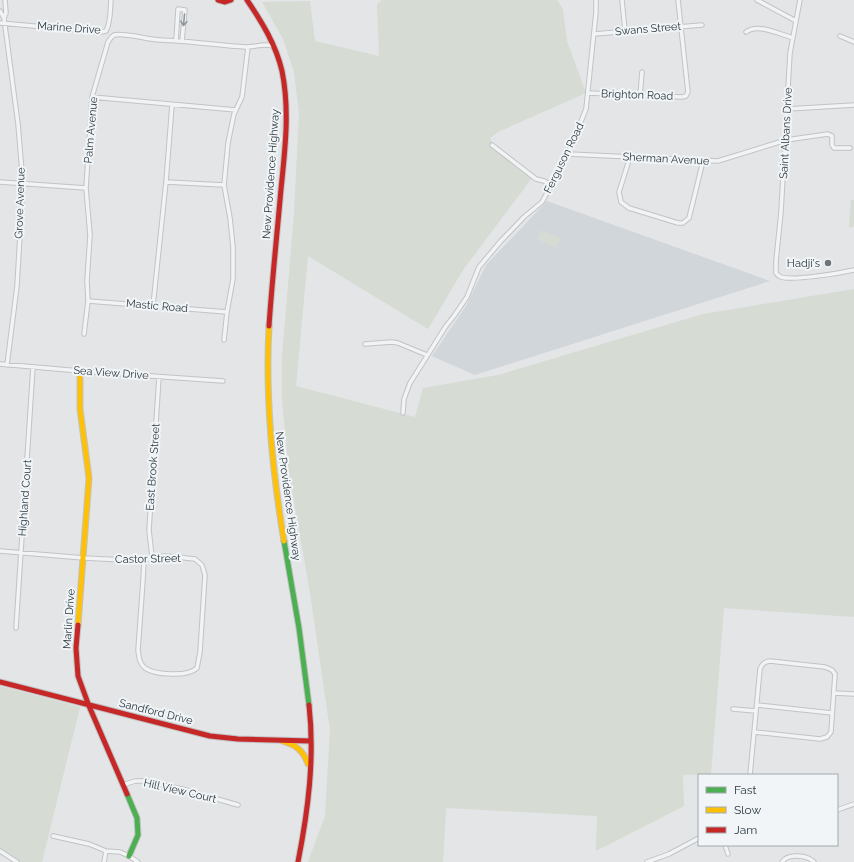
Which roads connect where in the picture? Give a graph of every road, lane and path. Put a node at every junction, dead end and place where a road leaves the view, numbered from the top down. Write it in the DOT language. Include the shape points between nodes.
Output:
graph roads {
  1 [pos="5,0"];
  2 [pos="111,0"];
  3 [pos="218,0"];
  4 [pos="231,0"];
  5 [pos="241,0"];
  6 [pos="247,0"];
  7 [pos="596,0"];
  8 [pos="622,0"];
  9 [pos="678,0"];
  10 [pos="757,0"];
  11 [pos="800,0"];
  12 [pos="0,11"];
  13 [pos="258,16"];
  14 [pos="4,18"];
  15 [pos="796,21"];
  16 [pos="0,23"];
  17 [pos="5,23"];
  18 [pos="702,25"];
  19 [pos="681,26"];
  20 [pos="625,31"];
  21 [pos="746,32"];
  22 [pos="594,34"];
  23 [pos="840,36"];
  24 [pos="270,37"];
  25 [pos="792,38"];
  26 [pos="176,40"];
  27 [pos="182,41"];
  28 [pos="854,42"];
  29 [pos="266,44"];
  30 [pos="248,47"];
  31 [pos="274,47"];
  32 [pos="642,72"];
  33 [pos="588,93"];
  34 [pos="640,96"];
  35 [pos="92,97"];
  36 [pos="172,105"];
  37 [pos="854,105"];
  38 [pos="787,109"];
  39 [pos="236,110"];
  40 [pos="786,140"];
  41 [pos="492,145"];
  42 [pos="850,148"];
  43 [pos="568,154"];
  44 [pos="630,157"];
  45 [pos="703,161"];
  46 [pos="0,182"];
  47 [pos="166,182"];
  48 [pos="23,184"];
  49 [pos="224,185"];
  50 [pos="551,186"];
  51 [pos="86,188"];
  52 [pos="854,270"];
  53 [pos="88,301"];
  54 [pos="153,306"];
  55 [pos="227,312"];
  56 [pos="84,334"];
  57 [pos="224,340"];
  58 [pos="365,344"];
  59 [pos="427,355"];
  60 [pos="0,364"];
  61 [pos="7,364"];
  62 [pos="33,367"];
  63 [pos="80,371"];
  64 [pos="159,377"];
  65 [pos="223,381"];
  66 [pos="403,413"];
  67 [pos="0,551"];
  68 [pos="22,553"];
  69 [pos="152,557"];
  70 [pos="84,558"];
  71 [pos="144,561"];
  72 [pos="16,628"];
  73 [pos="0,682"];
  74 [pos="834,693"];
  75 [pos="854,694"];
  76 [pos="757,705"];
  77 [pos="89,706"];
  78 [pos="733,709"];
  79 [pos="756,711"];
  80 [pos="832,713"];
  81 [pos="754,732"];
  82 [pos="282,741"];
  83 [pos="311,741"];
  84 [pos="310,768"];
  85 [pos="750,774"];
  86 [pos="123,785"];
  87 [pos="854,804"];
  88 [pos="238,805"];
  89 [pos="838,810"];
  90 [pos="53,836"];
  91 [pos="698,839"];
  92 [pos="725,846"];
  93 [pos="0,851"];
  94 [pos="106,851"];
  95 [pos="728,854"];
  96 [pos="129,856"];
  97 [pos="17,862"];
  98 [pos="104,862"];
  99 [pos="138,862"];
  100 [pos="298,862"];
  101 [pos="647,862"];
  102 [pos="782,862"];
  103 [pos="814,862"];
  1 -- 14 [label="street, Grove Avenue"];
  2 -- 17 [label="street, Marine Drive" via="106,31"];
  3 -- 4 [label="main road"];
  5 -- 13 [label="main road, New Providence Highway"];
  6 -- 13 [label="main road, New Providence Highway"];
  7 -- 22 [label="street, Ferguson Road"];
  8 -- 20 [label="street"];
  9 -- 19 [label="street"];
  10 -- 15 [label="street"];
  11 -- 15 [label="street, Saint Albans Drive"];
  12 -- 14 [label="street, Grove Avenue"];
  13 -- 24 [label="main road, New Providence Highway"];
  14 -- 17 [label="street, Grove Avenue"];
  15 -- 25 [label="street, Saint Albans Drive"];
  16 -- 17 [label="street, Marine Drive"];
  17 -- 48 [label="street, Grove Avenue"];
  18 -- 19 [label="street, Swans Street"];
  19 -- 20 [label="street, Swans Street"];
  19 -- 34 [label="street, Brighton Road" via="688,92 686,96"];
  20 -- 22 [label="street, Swans Street"];
  21 -- 25 [label="street" via="760,28"];
  22 -- 33 [label="street, Ferguson Road"];
  23 -- 28 [label="street"];
  24 -- 29 [label="street"];
  24 -- 31 [label="main road, New Providence Highway"];
  25 -- 38 [label="street, Saint Albans Drive"];
  26 -- 27 [label="street, Palm Avenue"];
  26 -- 27 [label="street, one-way" via="178,9 185,10"];
  26 -- 35 [label="street, Palm Avenue" via="122,35 111,37"];
  27 -- 30 [label="street, Palm Avenue"];
  29 -- 30 [label="street, Palm Avenue"];
  29 -- 31 [label="street"];
  30 -- 39 [label="street" via="242,97"];
  31 -- 83 [label="main road, New Providence Highway" via="282,74 286,112 267,352 268,428 306,685"];
  32 -- 34 [label="street"];
  33 -- 34 [label="street, Brighton Road"];
  33 -- 43 [label="street, Ferguson Road" via="583,119"];
  35 -- 36 [label="street"];
  35 -- 51 [label="street, Palm Avenue"];
  36 -- 39 [label="street"];
  36 -- 47 [label="street"];
  37 -- 38 [label="street"];
  38 -- 40 [label="street, Saint Albans Drive"];
  39 -- 49 [label="street" via="228,142"];
  40 -- 42 [label="street, Sherman Avenue" via="828,134 832,136 834,148"];
  40 -- 45 [label="street, Sherman Avenue" via="722,160"];
  40 -- 52 [label="street, Saint Albans Drive" via="776,273 782,278 821,276"];
  41 -- 50 [label="street" via="536,180 544,181"];
  43 -- 44 [label="street, Sherman Avenue"];
  43 -- 50 [label="street, Ferguson Road"];
  44 -- 45 [label="street, Sherman Avenue"];
  44 -- 45 [label="street" via="620,192 622,202 629,208 678,223 686,221 690,214"];
  46 -- 48 [label="street"];
  47 -- 49 [label="street"];
  47 -- 54 [label="street"];
  48 -- 51 [label="street"];
  48 -- 61 [label="street, Grove Avenue" via="17,286"];
  49 -- 55 [label="street" via="232,246 232,279"];
  50 -- 59 [label="street, Ferguson Road" via="542,202 500,242 479,267 467,297"];
  51 -- 53 [label="street, Palm Avenue" via="90,235"];
  53 -- 54 [label="street, Mastic Road"];
  53 -- 56 [label="street, Palm Avenue"];
  54 -- 55 [label="street, Mastic Road"];
  55 -- 57 [label="street"];
  58 -- 59 [label="street" via="398,343"];
  59 -- 66 [label="street, Ferguson Road" via="410,383 404,399"];
  60 -- 61 [label="street, Sea View Drive"];
  61 -- 62 [label="street, Sea View Drive"];
  62 -- 63 [label="street, Sea View Drive"];
  62 -- 68 [label="street, Highland Court"];
  63 -- 64 [label="street, Sea View Drive"];
  63 -- 70 [label="main road, Marlin Drive" via="81,421 89,478"];
  64 -- 65 [label="street, Sea View Drive"];
  64 -- 69 [label="street, East Brook Street" via="149,530"];
  67 -- 68 [label="street, Castor Street"];
  68 -- 70 [label="street, Castor Street"];
  68 -- 72 [label="street, Highland Court"];
  69 -- 71 [label="street, Castor Street"];
  69 -- 71 [label="street, Castor Street" via="195,559 202,565 205,575 200,652 197,668 190,672 158,673 148,670 139,659"];
  70 -- 71 [label="street, Castor Street"];
  70 -- 77 [label="main road, Marlin Drive" via="76,648 78,676"];
  73 -- 77 [label="main road, Sandford Drive"];
  74 -- 75 [label="street"];
  74 -- 76 [label="street" via="835,674 829,668 770,661 764,663 760,669"];
  74 -- 80 [label="street"];
  76 -- 79 [label="street"];
  76 -- 80 [label="street"];
  77 -- 82 [label="main road, Sandford Drive" via="210,736"];
  77 -- 86 [label="main road, Marlin Drive"];
  78 -- 79 [label="street"];
  79 -- 81 [label="street"];
  80 -- 81 [label="street" via="831,732 824,738"];
  81 -- 85 [label="street"];
  82 -- 83 [label="main road, Sandford Drive"];
  82 -- 84 [label="main road" via="304,752"];
  83 -- 84 [label="main road, New Providence Highway"];
  84 -- 100 [label="main road, New Providence Highway"];
  86 -- 88 [label="street, Hill View Court" via="144,781"];
  86 -- 96 [label="main road, Marlin Drive" via="138,828 138,836"];
  87 -- 89 [label="street"];
  90 -- 94 [label="street" via="89,844"];
  91 -- 101 [label="street"];
  92 -- 95 [label="street"];
  93 -- 97 [label="street"];
  94 -- 96 [label="street"];
  94 -- 98 [label="street"];
  96 -- 99 [label="street"];
  102 -- 103 [label="street" via="789,856 806,858"];
}
